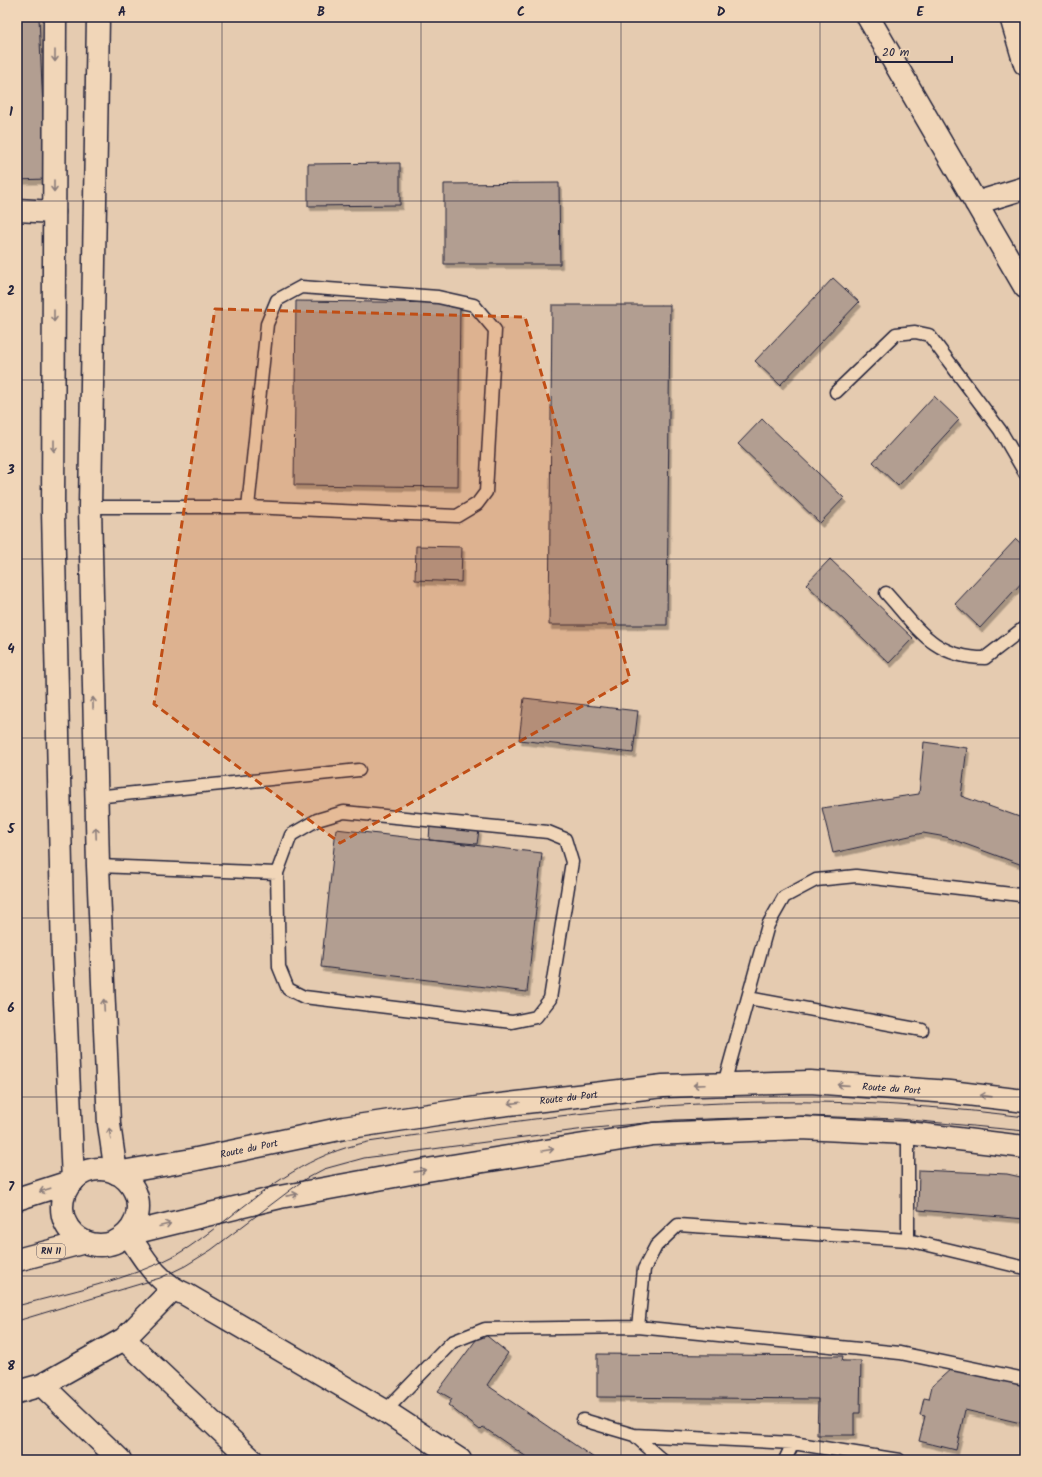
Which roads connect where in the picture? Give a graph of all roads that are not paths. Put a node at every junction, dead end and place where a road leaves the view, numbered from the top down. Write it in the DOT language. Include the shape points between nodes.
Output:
graph roads {
  1 [pos="55,17"];
  2 [pos="98,17"];
  3 [pos="868,17"];
  4 [pos="1011,17"];
  5 [pos="1025,64"];
  6 [pos="1025,188"];
  7 [pos="976,203"];
  8 [pos="17,210"];
  9 [pos="54,212"];
  10 [pos="1025,287"];
  11 [pos="836,392"];
  12 [pos="1025,473"];
  13 [pos="90,507"];
  14 [pos="248,507"];
  15 [pos="886,593"];
  16 [pos="1025,626"];
  17 [pos="359,770"];
  18 [pos="95,797"];
  19 [pos="98,866"];
  20 [pos="277,873"];
  21 [pos="1020,894"];
  22 [pos="748,998"];
  23 [pos="922,1030"];
  24 [pos="724,1084"];
  25 [pos="1025,1101"];
  26 [pos="908,1134"];
  27 [pos="1025,1147"];
  28 [pos="116,1173"];
  29 [pos="73,1181"];
  30 [pos="18,1198"];
  31 [pos="128,1234"];
  32 [pos="908,1240"];
  33 [pos="85,1242"];
  34 [pos="17,1260"];
  35 [pos="1025,1268"];
  36 [pos="173,1289"];
  37 [pos="638,1327"];
  38 [pos="124,1339"];
  39 [pos="1025,1379"];
  40 [pos="42,1385"];
  41 [pos="17,1392"];
  42 [pos="385,1411"];
  43 [pos="583,1420"];
  44 [pos="634,1435"];
  45 [pos="793,1442"];
  46 [pos="884,1458"];
  47 [pos="120,1460"];
  48 [pos="252,1460"];
  49 [pos="460,1460"];
  50 [pos="662,1460"];
  51 [pos="786,1460"];
  52 [pos="899,1460"];
  1 -- 9 [label="main road, one-way"];
  2 -- 13 [label="main road"];
  3 -- 7 [label="main road"];
  4 -- 5 [label="main road"];
  6 -- 7 [label="main road"];
  7 -- 10 [label="main road"];
  8 -- 9 [label="main road"];
  9 -- 29 [label="main road, one-way" via="53,511 63,956"];
  11 -- 12 [label="lane" via="896,334 915,332 928,335 1000,430"];
  13 -- 14 [label="lane"];
  18 -- 13 [label="main road, one-way"];
  14 -- 14 [label="lane" via="457,516 477,504 486,492 495,330 474,305 438,297 301,287 277,300 267,324"];
  15 -- 16 [label="lane" via="931,643 959,656 985,658"];
  17 -- 18 [label="lane"];
  19 -- 18 [label="main road, one-way"];
  19 -- 20 [label="lane"];
  28 -- 19 [label="main road, one-way" via="109,1124"];
  20 -- 20 [label="lane" via="279,967 288,989 304,997 512,1022 536,1017 550,999 572,862 565,840 548,832 344,812 317,820 292,834"];
  21 -- 22 [label="lane" via="856,876 816,880 784,897 768,925"];
  22 -- 23 [label="lane"];
  22 -- 24 [label="lane"];
  25 -- 24 [label="main road, Route du Port, one-way" via="950,1092 810,1082"];
  24 -- 28 [label="main road, Route du Port, one-way" via="663,1086 483,1107 344,1128"];
  26 -- 27 [label="main road"];
  31 -- 26 [label="main road, one-way" via="287,1196 427,1170 653,1134 801,1128"];
  26 -- 32 [label="lane"];
  28 -- 29 [label="main road" via="105,1169 93,1170"];
  28 -- 31 [label="main road" via="134,1189 138,1201 138,1213"];
  29 -- 30 [label="main road, one-way"];
  29 -- 33 [label="main road" via="66,1191 63,1215 75,1236"];
  31 -- 33 [label="main road" via="108,1245"];
  31 -- 36 [label="main road" via="150,1267"];
  32 -- 35 [label="lane"];
  32 -- 37 [label="lane" via="678,1225 656,1246 644,1270"];
  33 -- 34 [label="main road, RN 11"];
  36 -- 38 [label="main road"];
  36 -- 42 [label="main road"];
  37 -- 39 [label="lane" via="900,1353"];
  37 -- 42 [label="lane" via="486,1329 452,1342"];
  38 -- 40 [label="main road"];
  38 -- 48 [label="main road"];
  40 -- 41 [label="main road"];
  40 -- 47 [label="main road"];
  42 -- 49 [label="main road"];
  43 -- 44 [label="lane"];
  44 -- 45 [label="lane"];
  44 -- 50 [label="lane"];
  45 -- 46 [label="lane"];
  45 -- 51 [label="lane"];
  46 -- 52 [label="lane"];
}
